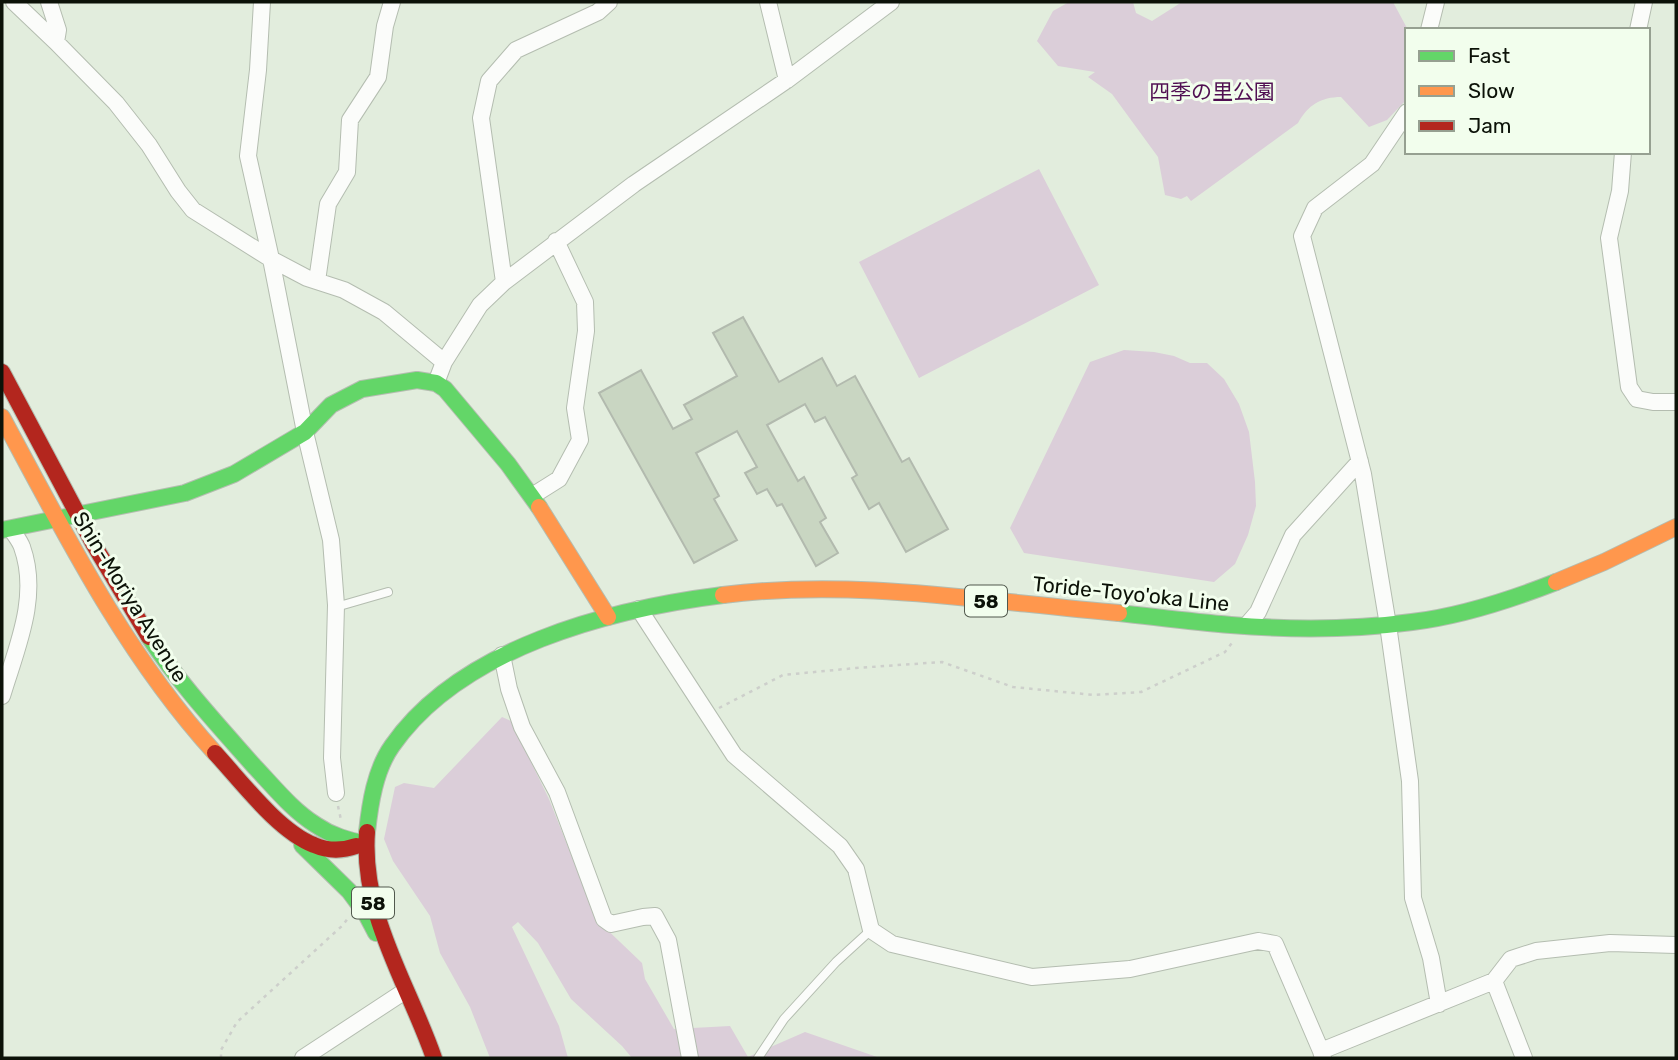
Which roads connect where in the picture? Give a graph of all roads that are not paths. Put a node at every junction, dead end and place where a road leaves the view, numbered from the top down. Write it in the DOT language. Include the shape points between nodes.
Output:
graph roads {
  1 [pos="14,2"];
  2 [pos="49,2"];
  3 [pos="262,2"];
  4 [pos="392,2"];
  5 [pos="609,2"];
  6 [pos="768,2"];
  7 [pos="891,2"];
  8 [pos="1436,2"];
  9 [pos="1644,2"];
  10 [pos="1430,28"];
  11 [pos="1638,28"];
  12 [pos="56,42"];
  13 [pos="787,80"];
  14 [pos="1405,115"];
  15 [pos="1623,154"];
  16 [pos="556,241"];
  17 [pos="271,259"];
  18 [pos="317,281"];
  19 [pos="504,282"];
  20 [pos="444,362"];
  21 [pos="2,372"];
  22 [pos="436,383"];
  23 [pos="1676,402"];
  24 [pos="2,417"];
  25 [pos="304,432"];
  26 [pos="1360,461"];
  27 [pos="532,496"];
  28 [pos="78,516"];
  29 [pos="57,520"];
  30 [pos="1676,527"];
  31 [pos="6,529"];
  32 [pos="388,592"];
  33 [pos="336,607"];
  34 [pos="639,609"];
  35 [pos="608,617"];
  36 [pos="1388,625"];
  37 [pos="1246,626"];
  38 [pos="502,655"];
  39 [pos="2,696"];
  40 [pos="336,793"];
  41 [pos="278,820"];
  42 [pos="366,844"];
  43 [pos="871,930"];
  44 [pos="1676,945"];
  45 [pos="392,960"];
  46 [pos="1494,981"];
  47 [pos="405,990"];
  48 [pos="1439,1004"];
  49 [pos="1322,1055"];
  50 [pos="303,1058"];
  51 [pos="434,1058"];
  52 [pos="690,1058"];
  53 [pos="758,1058"];
  54 [pos="1524,1058"];
  1 -- 12 [label="street"];
  2 -- 12 [label="street" via="58,30"];
  3 -- 17 [label="street" via="248,156"];
  4 -- 18 [label="street" via="378,77 350,120 346,173 328,204"];
  5 -- 19 [label="street" via="598,12 516,50 489,81 481,118"];
  6 -- 13 [label="street"];
  7 -- 13 [label="street"];
  8 -- 10 [label="street"];
  9 -- 11 [label="street"];
  12 -- 17 [label="street" via="116,103 193,210"];
  13 -- 16 [label="street"];
  14 -- 26 [label="street" via="1372,164 1315,208 1301,236"];
  15 -- 23 [label="street" via="1609,238 1629,387 1637,399"];
  16 -- 19 [label="street"];
  16 -- 27 [label="street" via="585,302 586,331 575,408 580,440 559,479"];
  17 -- 18 [label="street"];
  17 -- 25 [label="street"];
  18 -- 20 [label="street" via="384,312"];
  19 -- 20 [label="street" via="480,305"];
  20 -- 22 [label="street"];
  21 -- 28 [label="street, Shin-Moriya Avenue"];
  22 -- 25 [label="street" via="417,380 362,389 331,405"];
  22 -- 27 [label="street"];
  24 -- 29 [label="street, Shin-Moriya Avenue"];
  25 -- 28 [label="street" via="234,474 185,493"];
  25 -- 33 [label="street" via="331,540"];
  26 -- 36 [label="street"];
  26 -- 37 [label="street" via="1293,535 1258,612"];
  27 -- 35 [label="street"];
  28 -- 29 [label="street"];
  28 -- 42 [label="street, Shin-Moriya Avenue" via="156,647 230,740 310,821 341,839"];
  29 -- 31 [label="street"];
  29 -- 41 [label="street, Shin-Moriya Avenue" via="109,611 165,694"];
  30 -- 36 [label="street, Toride-Toyo'oka Line / 58" via="1551,586 1451,615"];
  31 -- 39 [label="street" via="22,545 29,600"];
  32 -- 33 [label="lane"];
  33 -- 40 [label="street" via="332,758"];
  34 -- 35 [label="street, Toride-Toyo'oka Line / 58"];
  34 -- 37 [label="street, Toride-Toyo'oka Line / 58" via="722,593 842,589"];
  34 -- 43 [label="street" via="734,755 839,846 856,869"];
  35 -- 38 [label="street, Toride-Toyo'oka Line / 58"];
  36 -- 37 [label="street, Toride-Toyo'oka Line / 58"];
  36 -- 48 [label="street" via="1410,781 1413,898"];
  38 -- 42 [label="street, Toride-Toyo'oka Line / 58" via="430,701 391,747 376,785"];
  38 -- 52 [label="street" via="522,727 557,792 604,919 611,924 654,916 667,940"];
  41 -- 42 [label="street, Shin-Moriya Avenue" via="322,849"];
  41 -- 45 [label="street" via="349,891"];
  42 -- 45 [label="street, Toride-Toyo'oka Line / 58" via="368,884"];
  43 -- 49 [label="street" via="892,944 1032,977 1130,969 1258,941 1275,944"];
  43 -- 53 [label="lane" via="784,1019"];
  44 -- 46 [label="street" via="1610,943 1536,951 1511,959"];
  45 -- 47 [label="street, Toride-Toyo'oka Line / 58"];
  46 -- 48 [label="street"];
  46 -- 54 [label="street"];
  47 -- 50 [label="street"];
  47 -- 51 [label="street, Toride-Toyo'oka Line / 58"];
  48 -- 49 [label="street"];
}
